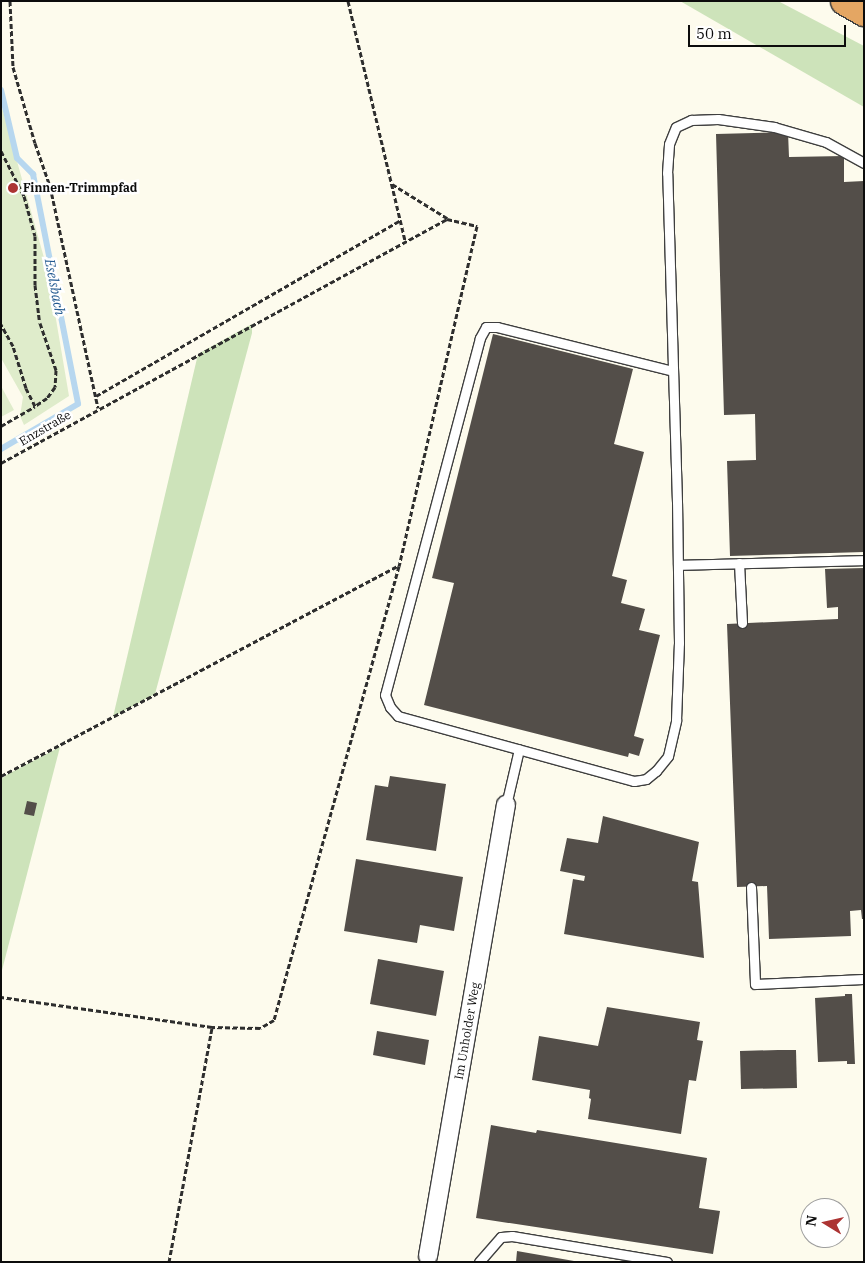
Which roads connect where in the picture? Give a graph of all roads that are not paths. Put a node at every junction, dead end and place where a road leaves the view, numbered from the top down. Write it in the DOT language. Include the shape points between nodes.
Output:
graph roads {
  1 [pos="845,1"];
  2 [pos="864,12"];
  3 [pos="864,163"];
  4 [pos="673,371"];
  5 [pos="864,560"];
  6 [pos="739,563"];
  7 [pos="678,565"];
  8 [pos="742,623"];
  9 [pos="519,749"];
  10 [pos="506,805"];
  11 [pos="751,887"];
  12 [pos="864,979"];
  13 [pos="427,1260"];
  14 [pos="479,1262"];
  15 [pos="667,1262"];
  1 -- 2 [label="highway"];
  3 -- 4 [label="lane" via="826,142 774,127 718,119 691,120 676,127 669,144 667,173"];
  4 -- 7 [label="lane"];
  4 -- 9 [label="lane" via="497,327 486,327 480,338 385,695 398,716"];
  5 -- 6 [label="lane"];
  6 -- 7 [label="lane"];
  6 -- 8 [label="lane"];
  7 -- 9 [label="lane" via="676,720 668,756 656,771 646,779 634,781"];
  9 -- 10 [label="lane"];
  10 -- 13 [label="street, Im Unholder Weg"];
  11 -- 12 [label="lane" via="755,984"];
  14 -- 15 [label="lane" via="501,1237 512,1236"];
}
